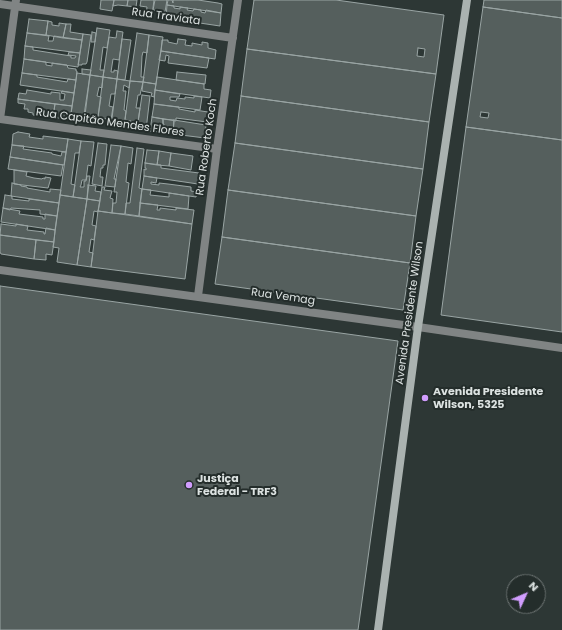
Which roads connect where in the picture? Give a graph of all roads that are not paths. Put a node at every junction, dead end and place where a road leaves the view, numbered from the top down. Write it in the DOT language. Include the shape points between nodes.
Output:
graph roads {
  1 [pos="238,0"];
  2 [pos="467,0"];
  3 [pos="15,3"];
  4 [pos="0,4"];
  5 [pos="233,38"];
  6 [pos="0,119"];
  7 [pos="217,149"];
  8 [pos="0,270"];
  9 [pos="198,296"];
  10 [pos="418,326"];
  11 [pos="562,348"];
  12 [pos="378,630"];
  1 -- 5 [label="street, Rua Roberto Koch"];
  2 -- 10 [label="main road, Avenida Presidente Wilson"];
  3 -- 4 [label="street, Rua Traviata"];
  3 -- 5 [label="street, Rua Traviata"];
  3 -- 6 [label="street"];
  5 -- 7 [label="street, Rua Roberto Koch"];
  6 -- 7 [label="street, Rua Capitão Mendes Flores"];
  7 -- 9 [label="street, Rua Roberto Koch"];
  8 -- 9 [label="street, Rua Vemag"];
  9 -- 10 [label="street, Rua Vemag"];
  10 -- 11 [label="street, Rua Vemag"];
  10 -- 12 [label="main road, Avenida Presidente Wilson"];
}
